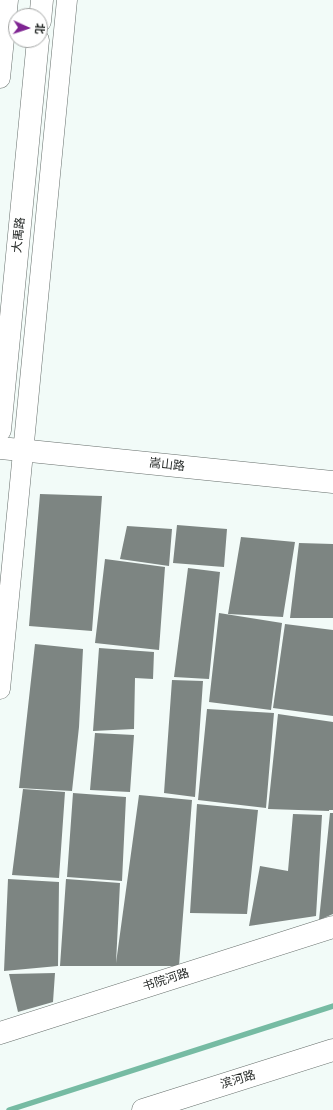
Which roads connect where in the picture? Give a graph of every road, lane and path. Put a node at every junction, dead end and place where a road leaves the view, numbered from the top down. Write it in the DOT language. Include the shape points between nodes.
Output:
graph roads {
  1 [pos="8,0"];
  2 [pos="66,0"];
  3 [pos="22,48"];
  4 [pos="37,48"];
  5 [pos="1,66"];
  6 [pos="0,272"];
  7 [pos="0,430"];
  8 [pos="0,448"];
  9 [pos="23,451"];
  10 [pos="333,482"];
  11 [pos="0,689"];
  12 [pos="333,927"];
  13 [pos="0,1033"];
  14 [pos="333,1050"];
  15 [pos="143,1110"];
  1 -- 5 [label="street"];
  2 -- 9 [label="street"];
  3 -- 6 [label="street, 大禹路"];
  4 -- 7 [label="street, 大禹路"];
  8 -- 9 [label="street, 嵩山路"];
  9 -- 10 [label="street, 嵩山路"];
  9 -- 11 [label="street"];
  12 -- 13 [label="street, 书院河路"];
  14 -- 15 [label="street, 滨河路"];
}
